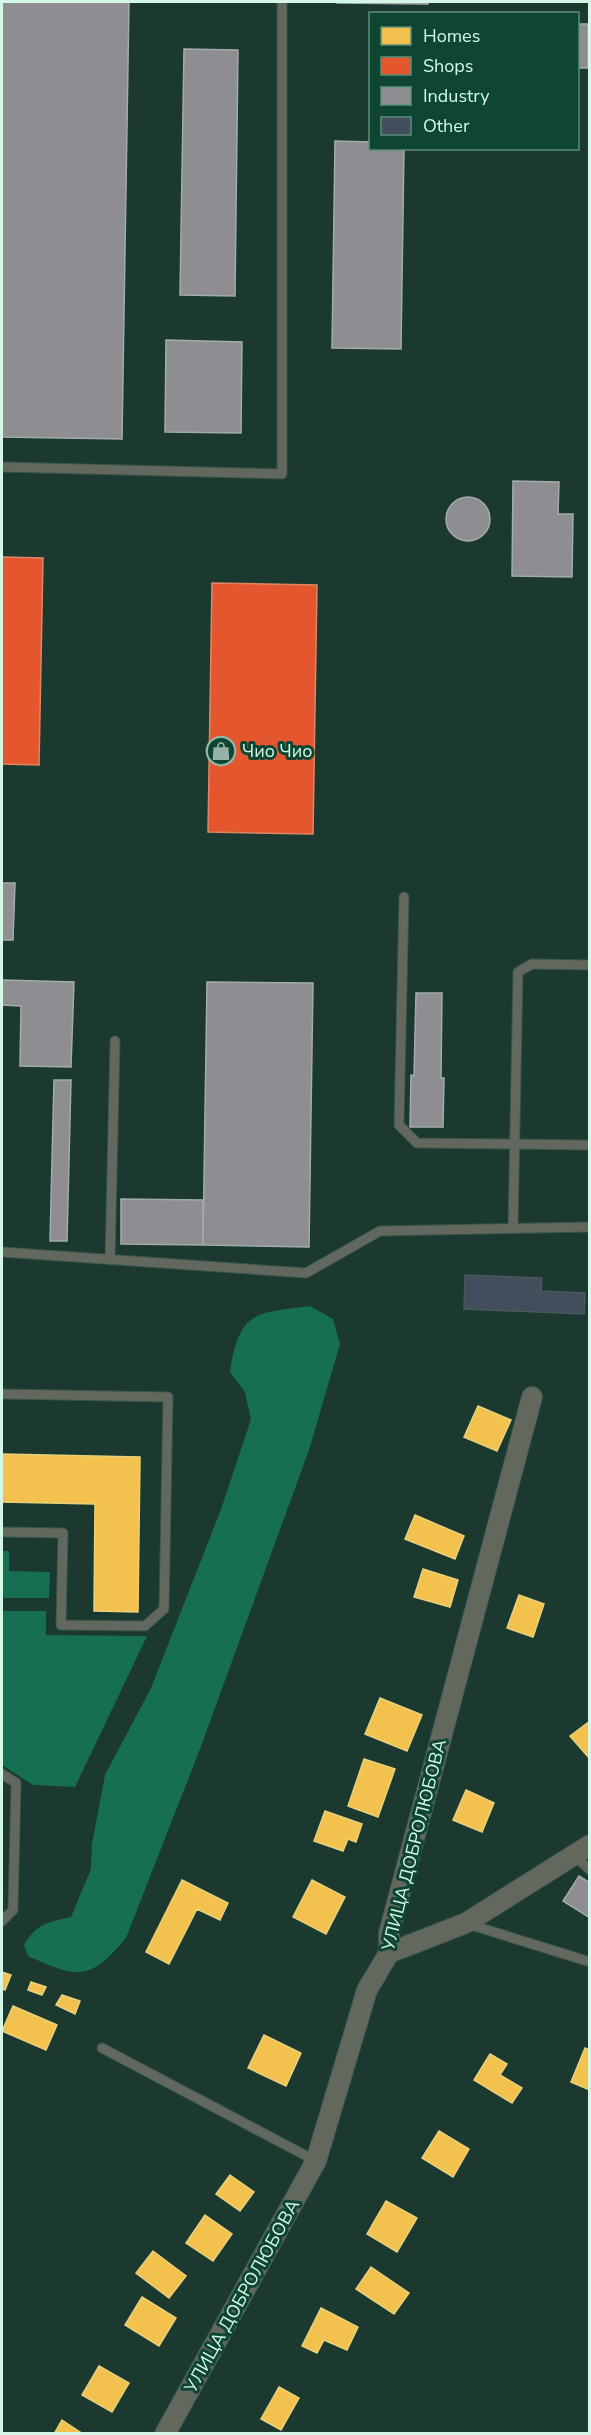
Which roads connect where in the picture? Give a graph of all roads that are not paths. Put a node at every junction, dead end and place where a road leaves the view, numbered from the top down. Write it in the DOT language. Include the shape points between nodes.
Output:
graph roads {
  1 [pos="282,2"];
  2 [pos="2,467"];
  3 [pos="404,897"];
  4 [pos="590,965"];
  5 [pos="115,1041"];
  6 [pos="516,1144"];
  7 [pos="590,1145"];
  8 [pos="590,1227"];
  9 [pos="513,1228"];
  10 [pos="2,1252"];
  11 [pos="110,1260"];
  12 [pos="2,1394"];
  13 [pos="532,1397"];
  14 [pos="2,1532"];
  15 [pos="2,1774"];
  16 [pos="581,1849"];
  17 [pos="590,1870"];
  18 [pos="2,1921"];
  19 [pos="466,1923"];
  20 [pos="389,1953"];
  21 [pos="590,1962"];
  22 [pos="102,2048"];
  23 [pos="316,2161"];
  24 [pos="165,2433"];
  1 -- 2 [label="lane" via="282,474"];
  3 -- 6 [label="lane" via="399,1125 417,1143"];
  4 -- 6 [label="lane" via="532,964 518,972"];
  5 -- 11 [label="lane"];
  6 -- 7 [label="lane"];
  6 -- 9 [label="lane"];
  8 -- 9 [label="lane"];
  9 -- 11 [label="lane" via="381,1231 306,1274"];
  10 -- 11 [label="lane"];
  12 -- 14 [label="lane" via="168,1397 164,1609 145,1626 61,1625 63,1533"];
  13 -- 20 [label="street, УЛИЦА ДОБРОЛЮБОВА" via="389,1933"];
  15 -- 18 [label="lane" via="16,1783 13,1910"];
  16 -- 17 [label="lane"];
  16 -- 19 [label="street"];
  19 -- 20 [label="street"];
  19 -- 21 [label="lane"];
  20 -- 23 [label="street, УЛИЦА ДОБРОЛЮБОВА" via="368,1990"];
  22 -- 23 [label="lane"];
  23 -- 24 [label="street, УЛИЦА ДОБРОЛЮБОВА"];
}
